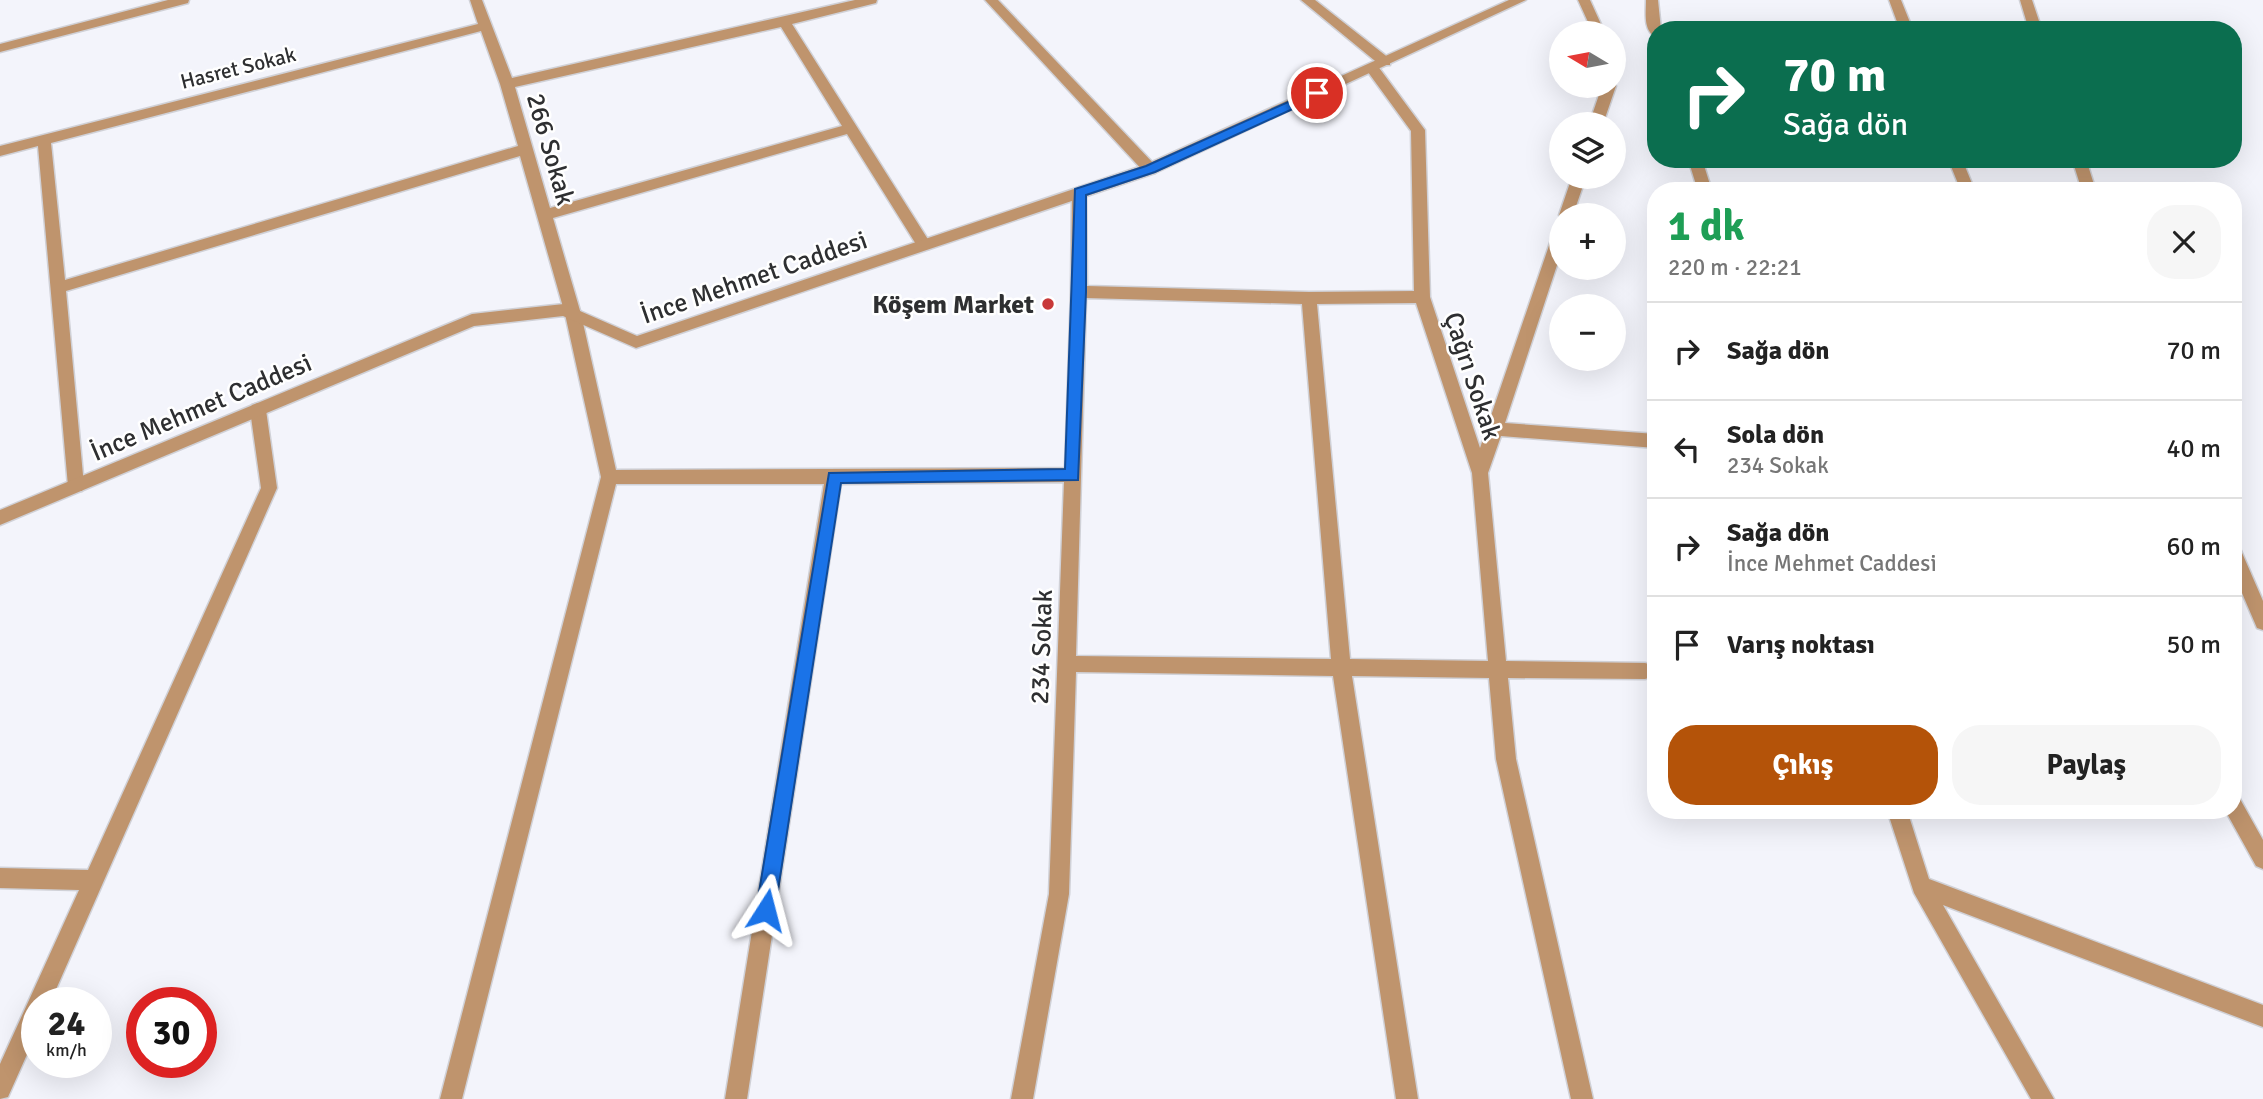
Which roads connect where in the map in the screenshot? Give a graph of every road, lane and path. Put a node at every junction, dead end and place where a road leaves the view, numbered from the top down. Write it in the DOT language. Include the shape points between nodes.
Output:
graph roads {
  1 [pos="183,0"];
  2 [pos="477,0"];
  3 [pos="871,0"];
  4 [pos="991,0"];
  5 [pos="1307,0"];
  6 [pos="1520,0"];
  7 [pos="1584,0"];
  8 [pos="1652,0"];
  9 [pos="1895,0"];
  10 [pos="2026,0"];
  11 [pos="1594,21"];
  12 [pos="1652,21"];
  13 [pos="1903,21"];
  14 [pos="2033,21"];
  15 [pos="784,22"];
  16 [pos="486,26"];
  17 [pos="0,48"];
  18 [pos="1378,65"];
  19 [pos="508,84"];
  20 [pos="850,128"];
  21 [pos="44,139"];
  22 [pos="526,149"];
  23 [pos="0,151"];
  24 [pos="1150,169"];
  25 [pos="1079,192"];
  26 [pos="545,215"];
  27 [pos="924,245"];
  28 [pos="1549,267"];
  29 [pos="58,288"];
  30 [pos="1079,292"];
  31 [pos="1422,297"];
  32 [pos="1309,298"];
  33 [pos="573,314"];
  34 [pos="258,410"];
  35 [pos="1495,429"];
  36 [pos="1647,440"];
  37 [pos="1480,473"];
  38 [pos="1073,475"];
  39 [pos="609,477"];
  40 [pos="834,477"];
  41 [pos="76,486"];
  42 [pos="0,518"];
  43 [pos="2242,572"];
  44 [pos="2263,622"];
  45 [pos="1067,664"];
  46 [pos="1341,667"];
  47 [pos="1498,669"];
  48 [pos="1645,670"];
  49 [pos="1900,819"];
  50 [pos="2240,819"];
  51 [pos="2263,859"];
  52 [pos="0,878"];
  53 [pos="94,880"];
  54 [pos="1921,886"];
  55 [pos="46,987"];
  56 [pos="2263,1016"];
  57 [pos="21,1043"];
  58 [pos="0,1089"];
  59 [pos="451,1099"];
  60 [pos="736,1099"];
  61 [pos="1022,1099"];
  62 [pos="1407,1099"];
  63 [pos="1582,1099"];
  64 [pos="2043,1099"];
  1 -- 17 [label="street"];
  2 -- 16 [label="street, 266 Sokak"];
  3 -- 15 [label="street"];
  4 -- 24 [label="street"];
  5 -- 18 [label="street"];
  6 -- 18 [label="street, İnce Mehmet Caddesi"];
  7 -- 11 [label="street"];
  8 -- 12 [label="street"];
  9 -- 13 [label="street"];
  10 -- 14 [label="street"];
  15 -- 19 [label="street"];
  15 -- 20 [label="street"];
  16 -- 19 [label="street, 266 Sokak"];
  16 -- 21 [label="street, Hasret Sokak"];
  18 -- 24 [label="street, İnce Mehmet Caddesi"];
  18 -- 31 [label="street" via="1419,130"];
  19 -- 22 [label="street, 266 Sokak"];
  20 -- 26 [label="street"];
  20 -- 27 [label="street"];
  21 -- 23 [label="street, Hasret Sokak"];
  21 -- 29 [label="street"];
  22 -- 26 [label="street, 266 Sokak"];
  22 -- 29 [label="street"];
  24 -- 25 [label="street, İnce Mehmet Caddesi"];
  25 -- 27 [label="street, İnce Mehmet Caddesi"];
  25 -- 30 [label="street, 234 Sokak"];
  26 -- 33 [label="street, 266 Sokak"];
  27 -- 33 [label="street, İnce Mehmet Caddesi" via="636,342"];
  28 -- 35 [label="street, Çağrı Sokak"];
  29 -- 41 [label="street"];
  30 -- 32 [label="street, Çağrı Sokak"];
  30 -- 38 [label="street, 234 Sokak"];
  31 -- 32 [label="street, Çağrı Sokak"];
  31 -- 37 [label="street, Çağrı Sokak"];
  32 -- 46 [label="street"];
  33 -- 34 [label="street, İnce Mehmet Caddesi" via="565,310 472,320"];
  33 -- 39 [label="street, 266 Sokak"];
  34 -- 41 [label="street, İnce Mehmet Caddesi"];
  34 -- 53 [label="street" via="269,488"];
  35 -- 36 [label="street"];
  35 -- 37 [label="street, Çağrı Sokak"];
  37 -- 47 [label="street"];
  38 -- 40 [label="street"];
  38 -- 45 [label="street, 234 Sokak"];
  39 -- 40 [label="street"];
  39 -- 59 [label="street"];
  40 -- 60 [label="street"];
  41 -- 42 [label="street, İnce Mehmet Caddesi"];
  43 -- 44 [label="street"];
  45 -- 46 [label="street"];
  45 -- 61 [label="street, 234 Sokak" via="1059,894"];
  46 -- 47 [label="street"];
  46 -- 62 [label="street"];
  47 -- 48 [label="street"];
  47 -- 63 [label="street" via="1506,759"];
  49 -- 54 [label="street"];
  50 -- 51 [label="street"];
  52 -- 53 [label="street"];
  53 -- 55 [label="street"];
  54 -- 56 [label="street"];
  54 -- 64 [label="street"];
  57 -- 58 [label="street"];
}
